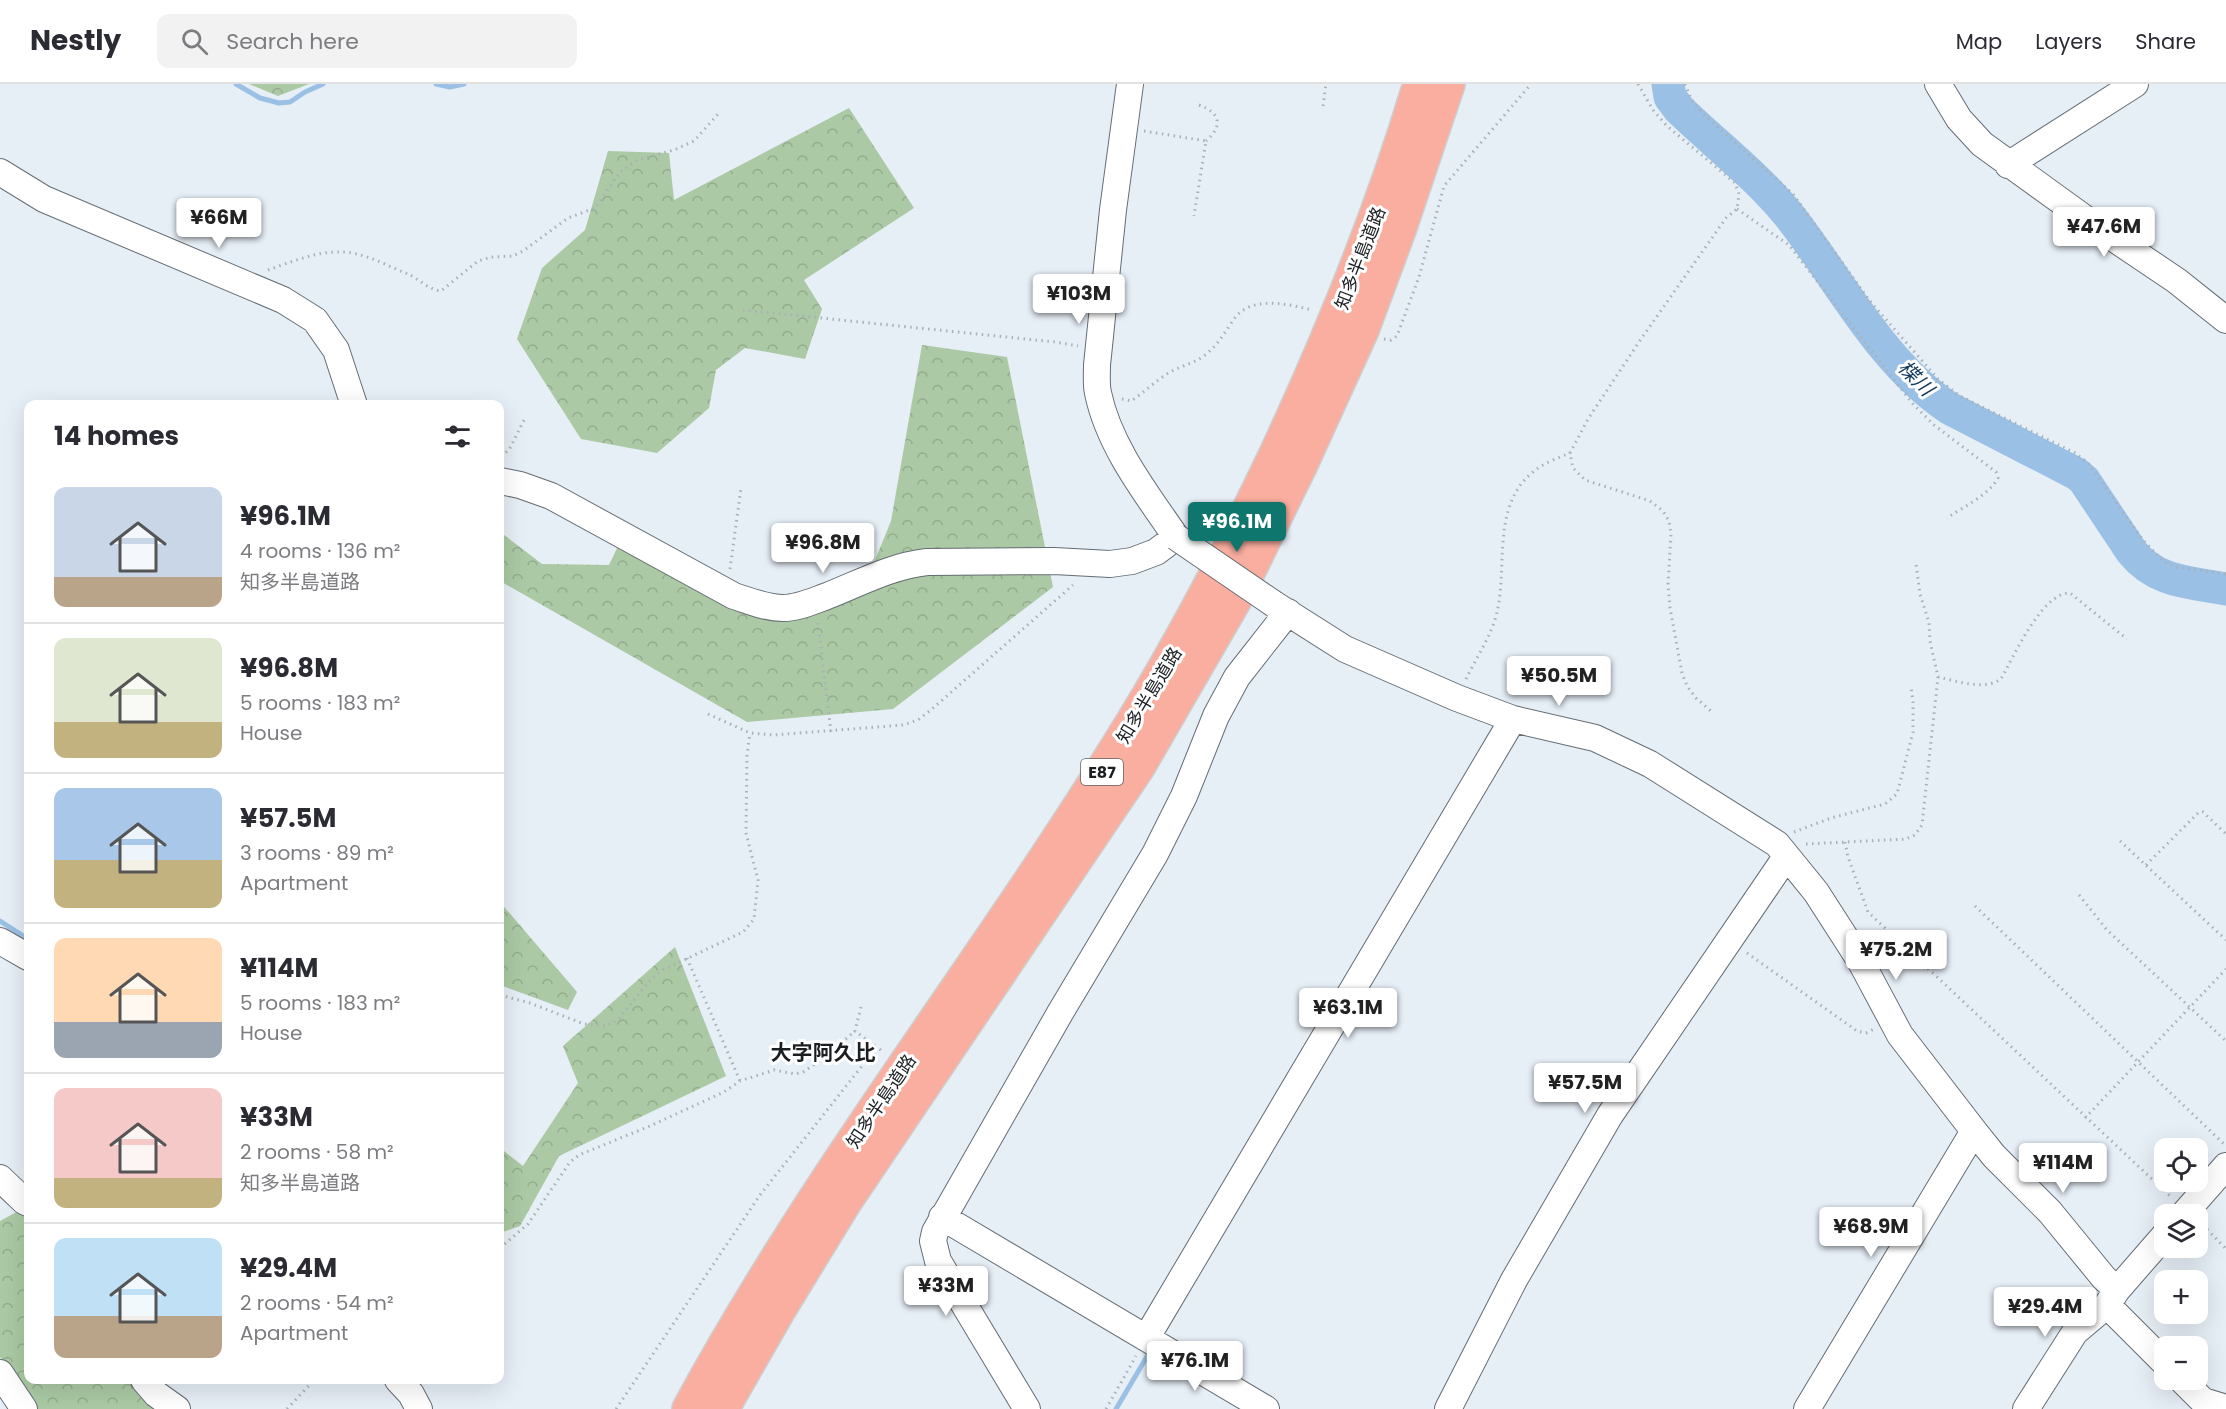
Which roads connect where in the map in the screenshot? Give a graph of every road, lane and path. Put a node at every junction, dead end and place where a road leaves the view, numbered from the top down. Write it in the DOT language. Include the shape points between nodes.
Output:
graph roads {
  1 [pos="1130,84"];
  2 [pos="1326,84"];
  3 [pos="1420,84"];
  4 [pos="1448,84"];
  5 [pos="1531,84"];
  6 [pos="1638,84"];
  7 [pos="1685,84"];
  8 [pos="1938,84"];
  9 [pos="2135,84"];
  10 [pos="1199,105"];
  11 [pos="1323,106"];
  12 [pos="719,113"];
  13 [pos="1124,128"];
  14 [pos="1206,141"];
  15 [pos="2008,165"];
  16 [pos="0,172"];
  17 [pos="1737,209"];
  18 [pos="1194,216"];
  19 [pos="243,283"];
  20 [pos="742,310"];
  21 [pos="1314,310"];
  22 [pos="2226,320"];
  23 [pos="1382,339"];
  24 [pos="1099,346"];
  25 [pos="1120,398"];
  26 [pos="352,400"];
  27 [pos="524,420"];
  28 [pos="504,453"];
  29 [pos="1570,453"];
  30 [pos="504,482"];
  31 [pos="741,488"];
  32 [pos="1947,518"];
  33 [pos="1176,537"];
  34 [pos="1084,562"];
  35 [pos="1916,564"];
  36 [pos="2226,574"];
  37 [pos="701,577"];
  38 [pos="816,600"];
  39 [pos="1281,608"];
  40 [pos="2127,639"];
  41 [pos="1938,677"];
  42 [pos="1911,687"];
  43 [pos="1457,698"];
  44 [pos="1712,712"];
  45 [pos="708,714"];
  46 [pos="1513,719"];
  47 [pos="831,732"];
  48 [pos="750,733"];
  49 [pos="2226,834"];
  50 [pos="2120,841"];
  51 [pos="1845,842"];
  52 [pos="1780,849"];
  53 [pos="2146,866"];
  54 [pos="2079,895"];
  55 [pos="1975,906"];
  56 [pos="2226,940"];
  57 [pos="0,941"];
  58 [pos="1745,952"];
  59 [pos="24,955"];
  60 [pos="687,958"];
  61 [pos="2226,969"];
  62 [pos="504,996"];
  63 [pos="861,1007"];
  64 [pos="2191,1007"];
  65 [pos="1892,1020"];
  66 [pos="855,1031"];
  67 [pos="2226,1041"];
  68 [pos="877,1047"];
  69 [pos="890,1058"];
  70 [pos="2138,1063"];
  71 [pos="740,1081"];
  72 [pos="2085,1118"];
  73 [pos="1974,1131"];
  74 [pos="2226,1146"];
  75 [pos="2226,1166"];
  76 [pos="0,1178"];
  77 [pos="24,1201"];
  78 [pos="812,1204"];
  79 [pos="2177,1204"];
  80 [pos="2198,1204"];
  81 [pos="942,1217"];
  82 [pos="2208,1232"];
  83 [pos="504,1245"];
  84 [pos="2154,1248"];
  85 [pos="2226,1249"];
  86 [pos="2112,1297"];
  87 [pos="1147,1337"];
  88 [pos="2154,1350"];
  89 [pos="0,1373"];
  90 [pos="147,1384"];
  91 [pos="310,1384"];
  92 [pos="402,1384"];
  93 [pos="2192,1390"];
  94 [pos="2209,1406"];
  95 [pos="24,1409"];
  96 [pos="177,1409"];
  97 [pos="287,1409"];
  98 [pos="419,1409"];
  99 [pos="616,1409"];
  100 [pos="665,1409"];
  101 [pos="689,1409"];
  102 [pos="722,1409"];
  103 [pos="1027,1409"];
  104 [pos="1106,1409"];
  105 [pos="1266,1409"];
  106 [pos="1448,1409"];
  107 [pos="1807,1409"];
  108 [pos="2026,1409"];
  1 -- 13 [label="street"];
  2 -- 11 [label="path"];
  3 -- 78 [label="highway, 知多半島道路 / E87" via="1395,165 1314,374 1199,610 1117,749"];
  4 -- 102 [label="highway, 知多半島道路 / E87" via="1362,330 1234,601 1138,767 844,1203"];
  5 -- 23 [label="path" via="1444,186 1419,277 1397,336"];
  6 -- 17 [label="path" via="1667,126 1735,183 1739,194"];
  7 -- 36 [label="path" via="1703,114 1792,194 1869,300 1938,379 1960,396 2088,463 2143,540 2163,561 2176,567"];
  8 -- 15 [label="street" via="1959,119"];
  9 -- 15 [label="street"];
  10 -- 14 [label="path" via="1208,108 1217,119 1218,125"];
  12 -- 19 [label="path" via="694,141 638,160 620,172 595,208 568,218 513,256 478,261 441,291 364,256 342,252 293,262 254,275"];
  13 -- 14 [label="path"];
  13 -- 24 [label="street"];
  14 -- 18 [label="path"];
  15 -- 22 [label="street" via="2177,281"];
  16 -- 19 [label="street" via="44,199"];
  17 -- 29 [label="path" via="1726,218 1641,339 1588,418"];
  17 -- 32 [label="path" via="1789,245 1913,404 1996,472 1996,482"];
  19 -- 26 [label="street" via="283,300 315,320 336,350"];
  20 -- 24 [label="path"];
  21 -- 25 [label="path" via="1272,303 1246,308 1199,360 1172,371 1131,401"];
  24 -- 33 [label="street" via="1098,390 1106,419 1145,493"];
  27 -- 28 [label="path"];
  29 -- 43 [label="path" via="1533,471 1513,496 1504,528 1497,614"];
  29 -- 44 [label="path" via="1573,468 1585,480 1650,501 1663,511 1671,534 1668,584 1682,673 1696,698"];
  30 -- 37 [label="street" via="551,496"];
  31 -- 37 [label="path" via="729,575"];
  33 -- 34 [label="street" via="1156,552 1132,561"];
  33 -- 39 [label="street, bridge"];
  34 -- 38 [label="street" via="919,563 881,573"];
  34 -- 47 [label="path" via="1082,573 1070,587 918,720"];
  35 -- 41 [label="path"];
  37 -- 38 [label="street" via="734,596 763,606 785,608"];
  38 -- 47 [label="path"];
  39 -- 43 [label="street" via="1345,649"];
  39 -- 81 [label="street" via="1216,716 1184,796 1155,854"];
  40 -- 41 [label="path" via="2070,593 2064,593 2036,619 2001,679 1994,684"];
  41 -- 51 [label="path" via="1922,825 1906,839"];
  42 -- 52 [label="path" via="1913,732 1897,794 1885,804 1782,836"];
  43 -- 46 [label="street"];
  45 -- 48 [label="path"];
  46 -- 52 [label="street" via="1595,738 1650,764"];
  46 -- 87 [label="street"];
  47 -- 48 [label="path"];
  48 -- 60 [label="path" via="746,832 758,880 754,919 743,933"];
  49 -- 53 [label="path" via="2199,812"];
  50 -- 53 [label="path"];
  51 -- 52 [label="path" via="1791,844"];
  51 -- 72 [label="path" via="1868,912"];
  52 -- 65 [label="street" via="1816,892"];
  52 -- 106 [label="street" via="1610,1115 1514,1280"];
  53 -- 56 [label="path"];
  54 -- 64 [label="path" via="2107,930"];
  55 -- 70 [label="path"];
  57 -- 59 [label="street"];
  58 -- 65 [label="path" via="1857,1031 1866,1033"];
  60 -- 62 [label="path" via="650,980 618,1020 606,1026 584,1024"];
  60 -- 71 [label="path"];
  61 -- 64 [label="path"];
  63 -- 66 [label="path"];
  64 -- 67 [label="path"];
  64 -- 70 [label="path"];
  65 -- 73 [label="street"];
  66 -- 68 [label="path"];
  66 -- 71 [label="path" via="802,1072 774,1070"];
  68 -- 69 [label="path"];
  68 -- 99 [label="path" via="760,1195"];
  70 -- 72 [label="path"];
  70 -- 74 [label="path"];
  71 -- 83 [label="path" via="724,1092 579,1155 570,1162 528,1224"];
  72 -- 79 [label="path"];
  73 -- 86 [label="street" via="2050,1212 2104,1278"];
  73 -- 107 [label="street"];
  75 -- 80 [label="street"];
  76 -- 77 [label="street"];
  78 -- 100 [label="highway" via="788,1220"];
  78 -- 101 [label="highway, 知多半島道路 / E87" via="749,1301"];
  81 -- 87 [label="street"];
  81 -- 103 [label="street" via="933,1241 938,1261"];
  82 -- 85 [label="path"];
  84 -- 86 [label="street"];
  86 -- 88 [label="street"];
  86 -- 108 [label="street" via="2075,1332"];
  87 -- 104 [label="path"];
  87 -- 105 [label="street"];
  89 -- 95 [label="street"];
  90 -- 96 [label="street"];
  91 -- 97 [label="path"];
  92 -- 98 [label="street"];
  93 -- 94 [label="street"];
}
